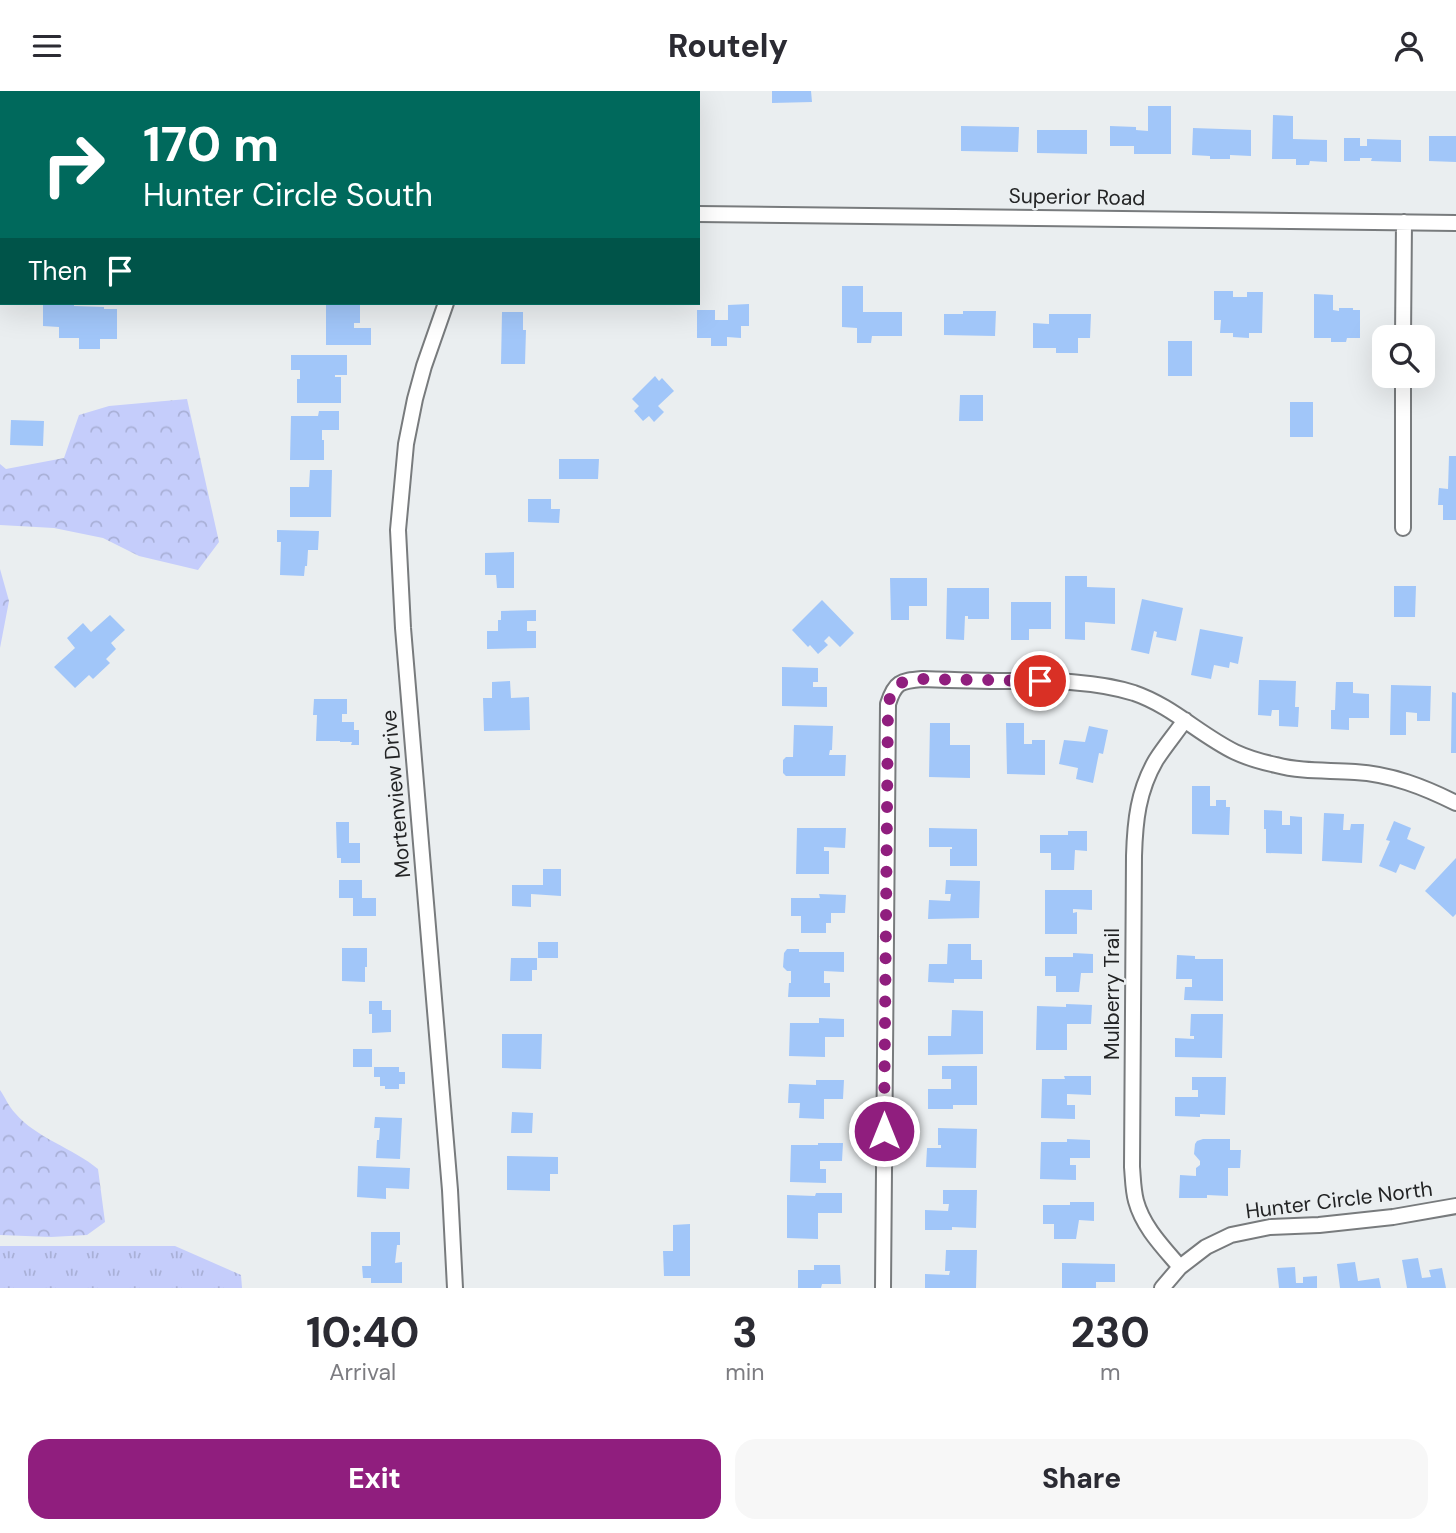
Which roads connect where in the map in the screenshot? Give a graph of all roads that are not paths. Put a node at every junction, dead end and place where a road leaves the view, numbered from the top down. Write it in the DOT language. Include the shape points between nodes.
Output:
graph roads {
  1 [pos="700,214"];
  2 [pos="1404,222"];
  3 [pos="1456,223"];
  4 [pos="445,305"];
  5 [pos="1403,325"];
  6 [pos="1403,388"];
  7 [pos="1403,528"];
  8 [pos="1185,720"];
  9 [pos="1456,803"];
  10 [pos="1456,1206"];
  11 [pos="1180,1267"];
  12 [pos="455,1288"];
  13 [pos="883,1288"];
  14 [pos="1162,1288"];
  1 -- 2 [label="street, Superior Road"];
  2 -- 3 [label="street, Superior Road"];
  2 -- 5 [label="street"];
  4 -- 12 [label="street, Mortenview Drive" via="415,399 398,530"];
  6 -- 7 [label="street"];
  8 -- 9 [label="street" via="1235,751 1263,762 1391,777"];
  8 -- 11 [label="street, Mulberry Trail" via="1156,760 1143,789 1134,856 1133,1182 1148,1228"];
  8 -- 13 [label="street" via="1134,694 1086,683 922,679 904,680 892,692 888,704"];
  10 -- 11 [label="street, Hunter Circle North" via="1231,1235"];
  11 -- 14 [label="street, Hunter Circle North"];
}
